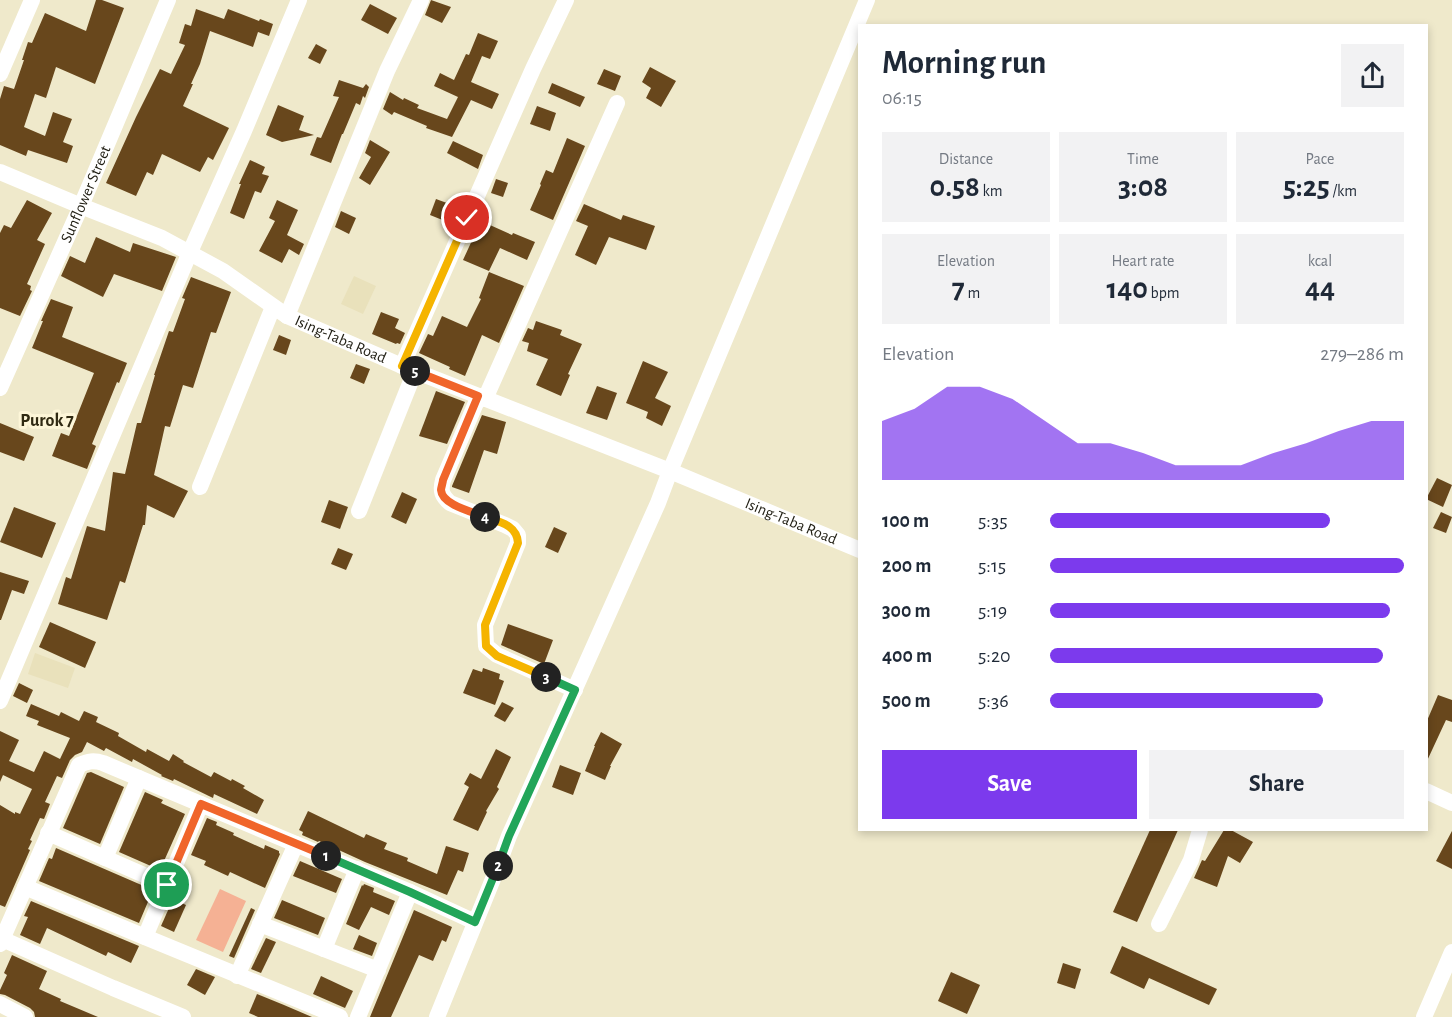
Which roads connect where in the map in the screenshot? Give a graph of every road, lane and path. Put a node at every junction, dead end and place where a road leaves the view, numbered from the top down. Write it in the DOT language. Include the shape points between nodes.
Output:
graph roads {
  1 [pos="32,0"];
  2 [pos="168,0"];
  3 [pos="299,0"];
  4 [pos="421,0"];
  5 [pos="566,0"];
  6 [pos="867,0"];
  7 [pos="0,74"];
  8 [pos="617,103"];
  9 [pos="0,172"];
  10 [pos="81,206"];
  11 [pos="190,252"];
  12 [pos="280,311"];
  13 [pos="409,369"];
  14 [pos="0,388"];
  15 [pos="482,397"];
  16 [pos="670,471"];
  17 [pos="200,487"];
  18 [pos="359,511"];
  19 [pos="858,549"];
  20 [pos="6,669"];
  21 [pos="575,690"];
  22 [pos="0,701"];
  23 [pos="139,778"];
  24 [pos="1428,792"];
  25 [pos="1452,803"];
  26 [pos="201,804"];
  27 [pos="1200,831"];
  28 [pos="48,833"];
  29 [pos="296,844"];
  30 [pos="105,858"];
  31 [pos="357,869"];
  32 [pos="167,885"];
  33 [pos="25,886"];
  34 [pos="410,892"];
  35 [pos="475,922"];
  36 [pos="260,924"];
  37 [pos="1159,924"];
  38 [pos="145,938"];
  39 [pos="1,942"];
  40 [pos="324,949"];
  41 [pos="1452,952"];
  42 [pos="378,970"];
  43 [pos="237,976"];
  44 [pos="0,1004"];
  45 [pos="25,1017"];
  46 [pos="183,1017"];
  47 [pos="340,1017"];
  48 [pos="358,1017"];
  49 [pos="437,1017"];
  50 [pos="1424,1017"];
  1 -- 7 [label="street"];
  2 -- 10 [label="street, Sunflower Street"];
  3 -- 11 [label="street"];
  4 -- 12 [label="street"];
  5 -- 13 [label="street" via="533,69"];
  6 -- 16 [label="street"];
  8 -- 15 [label="street"];
  9 -- 10 [label="street, Ising-Taba Road"];
  10 -- 11 [label="street, Ising-Taba Road"];
  10 -- 14 [label="street, Sunflower Street"];
  11 -- 12 [label="street, Ising-Taba Road" via="223,270"];
  11 -- 20 [label="street"];
  12 -- 13 [label="street, Ising-Taba Road"];
  12 -- 17 [label="street"];
  13 -- 15 [label="street, Ising-Taba Road"];
  13 -- 18 [label="street"];
  15 -- 16 [label="street, Ising-Taba Road"];
  15 -- 21 [label="street" via="441,489 450,503 505,525 518,535 485,625 486,646 497,656"];
  16 -- 19 [label="street, Ising-Taba Road"];
  16 -- 21 [label="street"];
  20 -- 22 [label="street"];
  21 -- 35 [label="street"];
  23 -- 26 [label="street"];
  23 -- 28 [label="street" via="95,761 79,765"];
  23 -- 30 [label="street"];
  24 -- 25 [label="street"];
  26 -- 29 [label="street"];
  26 -- 32 [label="street"];
  27 -- 37 [label="street" via="1191,860"];
  28 -- 30 [label="street"];
  28 -- 33 [label="street"];
  29 -- 31 [label="street"];
  29 -- 36 [label="street"];
  30 -- 32 [label="street"];
  31 -- 34 [label="street"];
  31 -- 40 [label="street"];
  32 -- 38 [label="street"];
  33 -- 38 [label="street"];
  33 -- 39 [label="street"];
  34 -- 35 [label="street"];
  34 -- 42 [label="street"];
  35 -- 49 [label="street"];
  36 -- 40 [label="street"];
  36 -- 43 [label="street"];
  38 -- 43 [label="street"];
  39 -- 46 [label="street"];
  40 -- 42 [label="street"];
  41 -- 50 [label="street"];
  42 -- 48 [label="street"];
  43 -- 47 [label="street"];
  44 -- 45 [label="street"];
}
